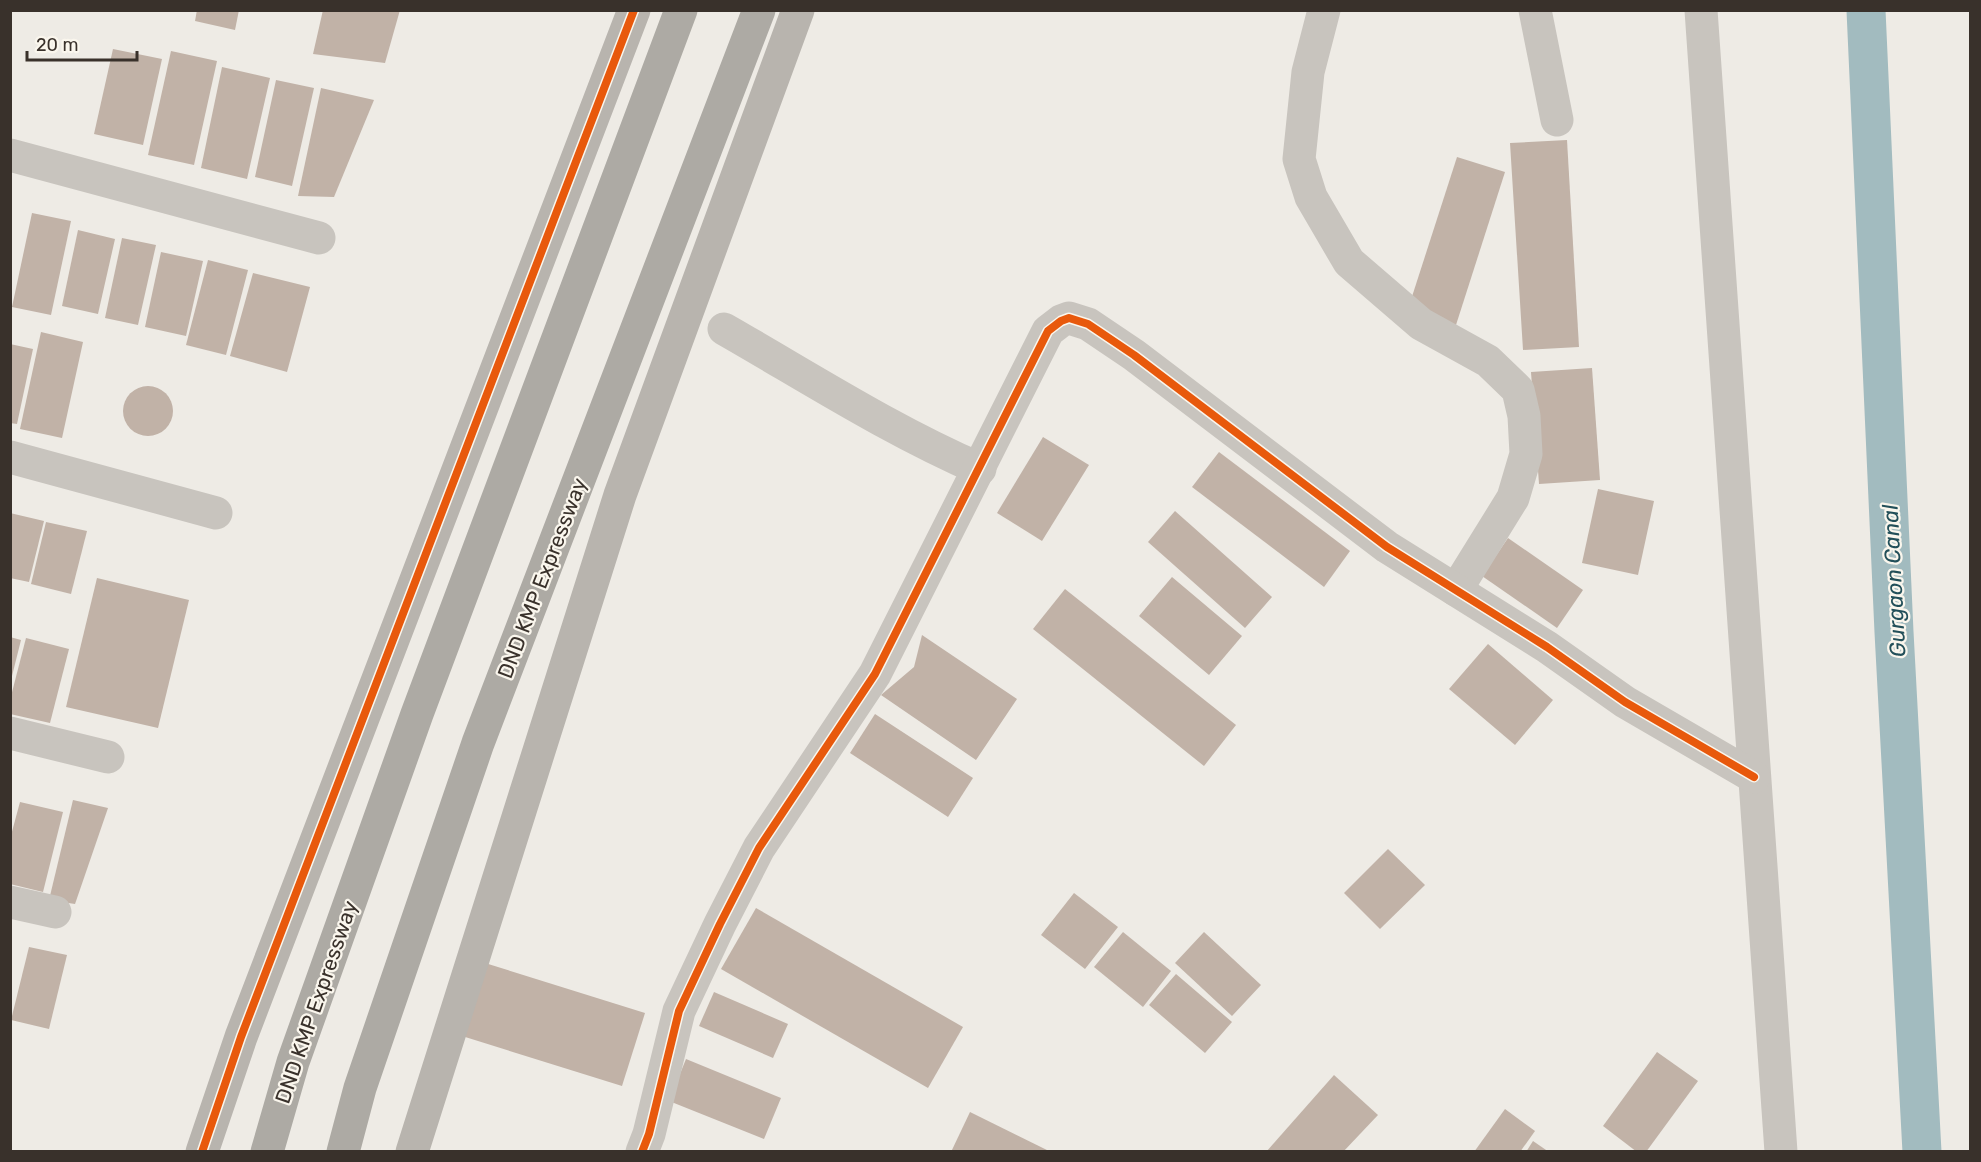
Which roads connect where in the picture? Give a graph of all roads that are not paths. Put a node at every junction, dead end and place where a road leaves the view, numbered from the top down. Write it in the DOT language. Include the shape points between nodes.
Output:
graph roads {
  1 [pos="634,10"];
  2 [pos="681,10"];
  3 [pos="759,10"];
  4 [pos="798,10"];
  5 [pos="1324,10"];
  6 [pos="1535,10"];
  7 [pos="1701,10"];
  8 [pos="1557,120"];
  9 [pos="10,155"];
  10 [pos="319,238"];
  11 [pos="724,329"];
  12 [pos="10,457"];
  13 [pos="980,469"];
  14 [pos="216,513"];
  15 [pos="1456,590"];
  16 [pos="10,733"];
  17 [pos="108,757"];
  18 [pos="1754,777"];
  19 [pos="10,902"];
  20 [pos="55,912"];
  21 [pos="202,1152"];
  22 [pos="267,1152"];
  23 [pos="343,1152"];
  24 [pos="412,1152"];
  25 [pos="642,1152"];
  26 [pos="1781,1152"];
  1 -- 21 [label="street" via="241,1037"];
  2 -- 22 [label="highway, DND KMP Expressway" via="417,714 293,1062"];
  3 -- 23 [label="highway, DND KMP Expressway" via="478,743 360,1088"];
  4 -- 24 [label="street" via="620,495"];
  5 -- 15 [label="street" via="1308,72 1299,159 1311,197 1349,262 1421,324 1488,362 1518,390 1524,416 1526,454 1513,498"];
  6 -- 8 [label="street"];
  7 -- 18 [label="street"];
  9 -- 10 [label="street"];
  11 -- 13 [label="street" via="890,425"];
  12 -- 14 [label="street"];
  13 -- 15 [label="street" via="1048,331 1069,318 1088,324 1134,355 1387,547"];
  13 -- 25 [label="street" via="875,674 759,848 720,924 679,1011 650,1134"];
  15 -- 18 [label="street" via="1547,646 1625,702"];
  16 -- 17 [label="street"];
  18 -- 26 [label="street"];
  19 -- 20 [label="street"];
}
